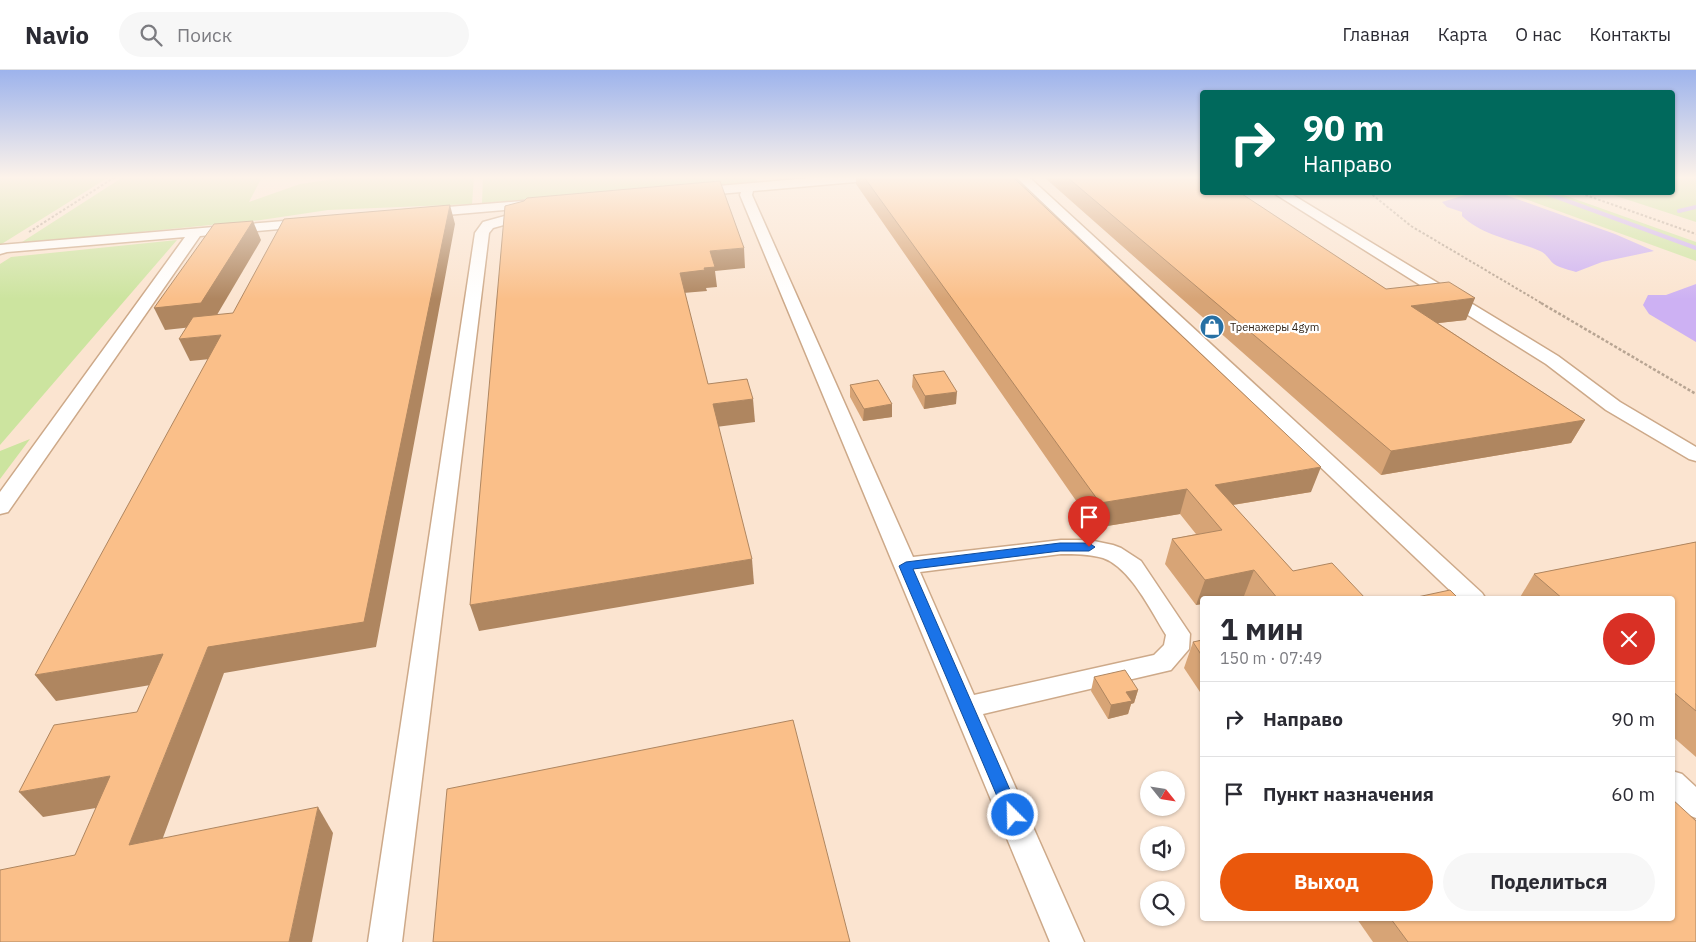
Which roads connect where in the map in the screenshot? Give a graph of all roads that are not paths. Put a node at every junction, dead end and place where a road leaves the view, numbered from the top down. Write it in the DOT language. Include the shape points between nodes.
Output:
graph roads {
  1 [pos="509,218"];
  2 [pos="756,218"];
  3 [pos="1066,218"];
  4 [pos="1320,218"];
  5 [pos="322,222"];
  6 [pos="59,232"];
  7 [pos="195,233"];
  8 [pos="40,245"];
  9 [pos="2,249"];
  10 [pos="1696,455"];
  11 [pos="0,507"];
  12 [pos="906,566"];
  13 [pos="1471,596"];
  14 [pos="966,707"];
  15 [pos="1675,786"];
  16 [pos="1696,805"];
  17 [pos="385,942"];
  18 [pos="1067,942"];
  1 -- 17 [label="lane" via="488,225 482,233"];
  2 -- 12 [label="lane"];
  3 -- 13 [label="lane"];
  4 -- 10 [label="lane" via="1552,360 1613,406"];
  5 -- 7 [label="lane"];
  6 -- 8 [label="lane"];
  7 -- 8 [label="lane"];
  7 -- 11 [label="lane"];
  8 -- 9 [label="lane"];
  12 -- 14 [label="lane"];
  12 -- 14 [label="lane" via="1060,547 1089,547 1113,552 1133,566 1178,634 1176,649 1162,663"];
  14 -- 18 [label="lane"];
  15 -- 16 [label="lane"];
}
